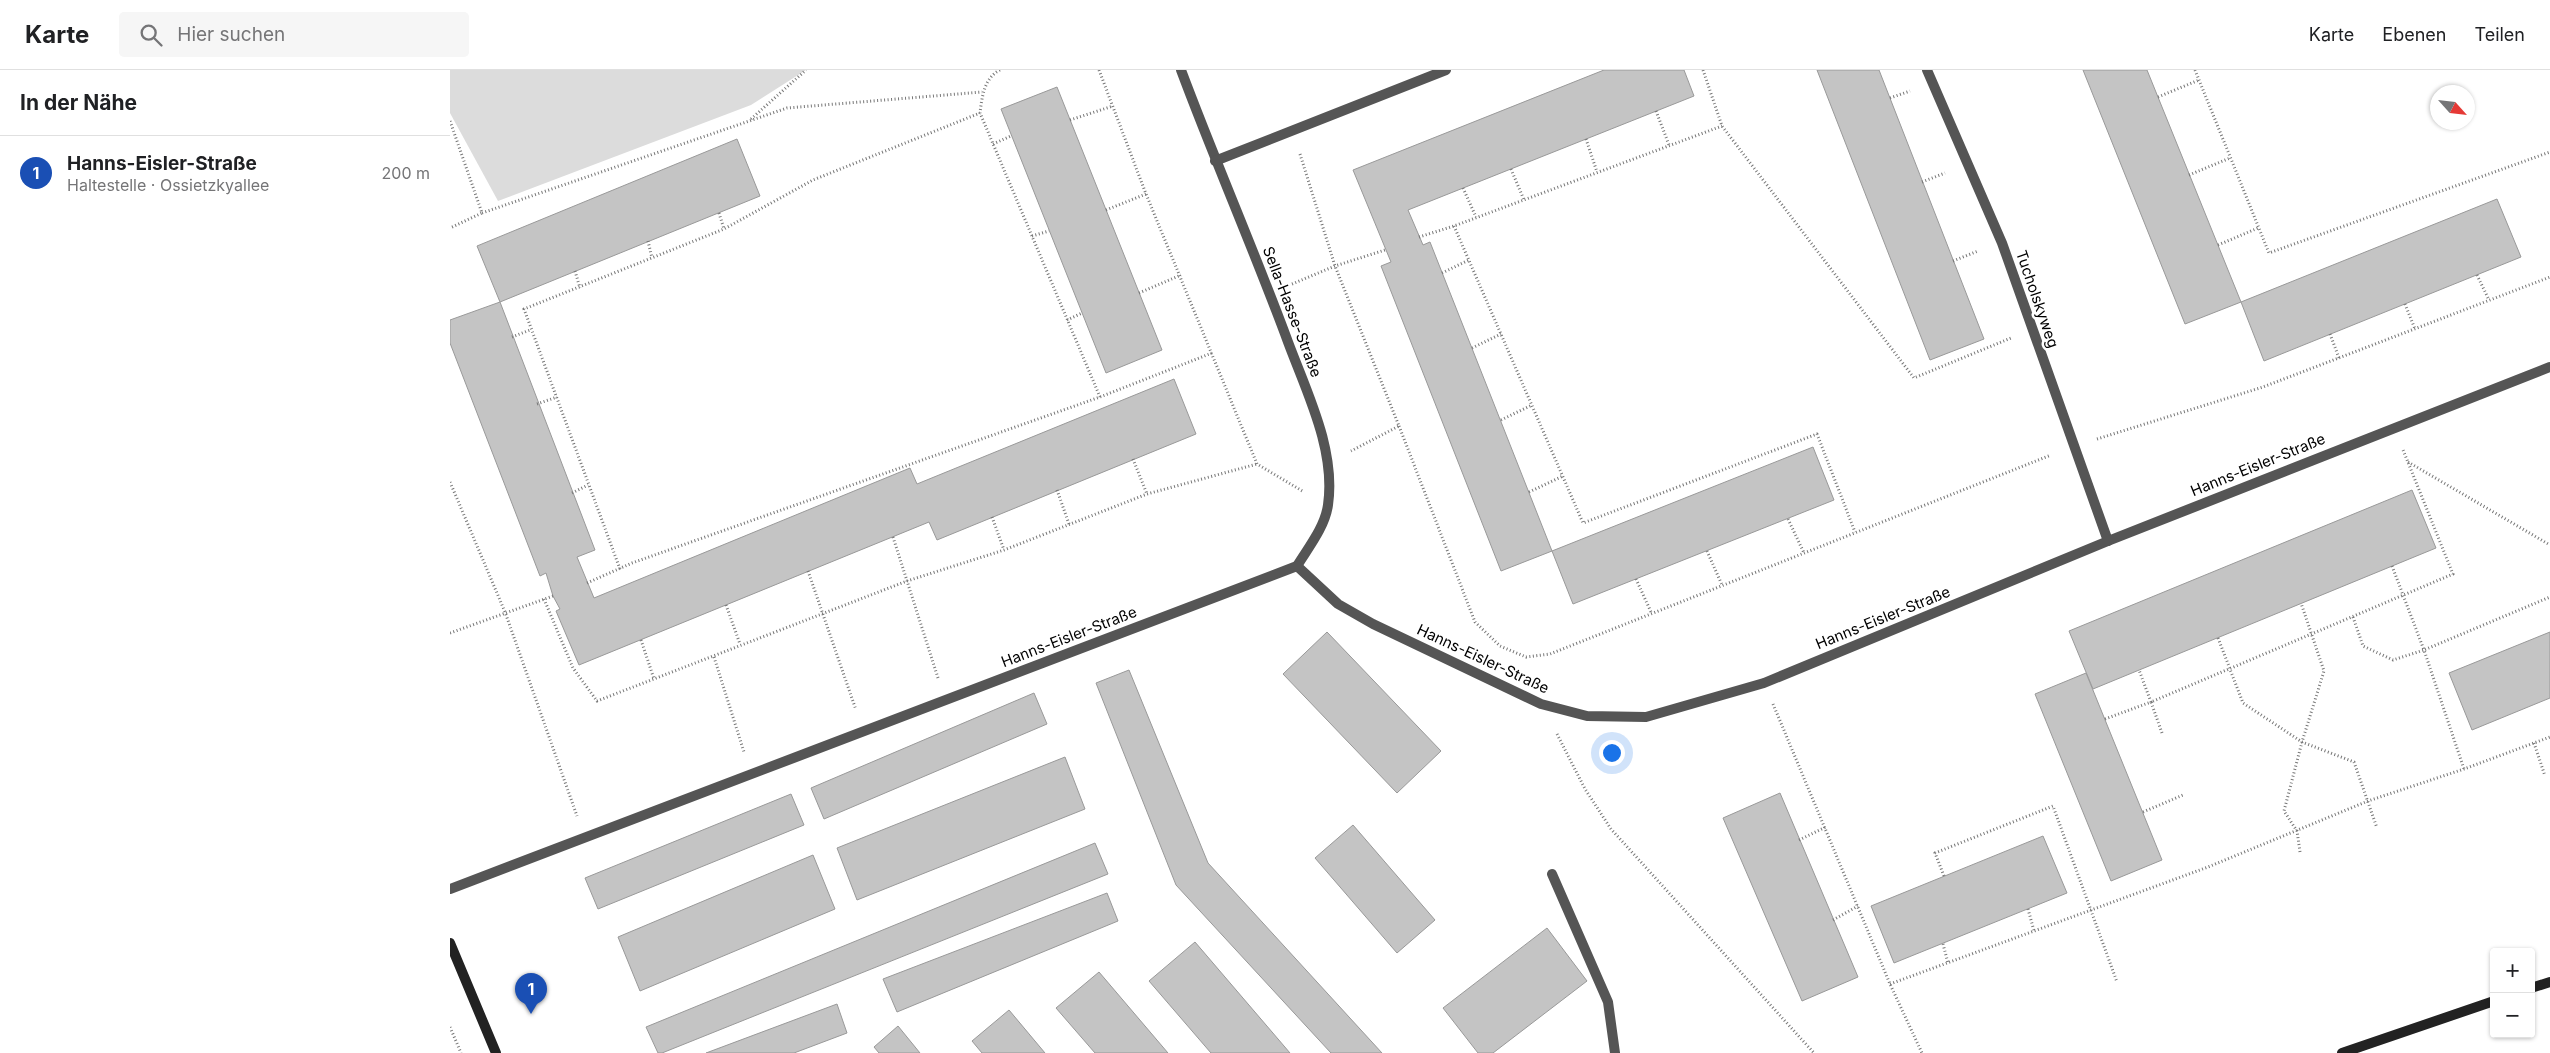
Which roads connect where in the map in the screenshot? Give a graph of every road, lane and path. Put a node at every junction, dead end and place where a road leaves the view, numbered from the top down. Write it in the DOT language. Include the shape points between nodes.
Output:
graph roads {
  1 [pos="806,70"];
  2 [pos="1000,70"];
  3 [pos="1099,70"];
  4 [pos="1181,70"];
  5 [pos="1446,70"];
  6 [pos="1703,70"];
  7 [pos="1927,70"];
  8 [pos="2194,70"];
  9 [pos="2198,80"];
  10 [pos="982,92"];
  11 [pos="2158,97"];
  12 [pos="1113,106"];
  13 [pos="1656,111"];
  14 [pos="980,113"];
  15 [pos="1070,120"];
  16 [pos="450,121"];
  17 [pos="748,122"];
  18 [pos="1722,126"];
  19 [pos="1292,129"];
  20 [pos="1011,136"];
  21 [pos="1586,139"];
  22 [pos="993,144"];
  23 [pos="1669,146"];
  24 [pos="2550,152"];
  25 [pos="2230,158"];
  26 [pos="1216,161"];
  27 [pos="1512,169"];
  28 [pos="1597,172"];
  29 [pos="2189,175"];
  30 [pos="1463,188"];
  31 [pos="1146,194"];
  32 [pos="1524,200"];
  33 [pos="1106,210"];
  34 [pos="482,213"];
  35 [pos="719,213"];
  36 [pos="1476,217"];
  37 [pos="1454,226"];
  38 [pos="450,228"];
  39 [pos="2258,228"];
  40 [pos="724,230"];
  41 [pos="1049,231"];
  42 [pos="1032,236"];
  43 [pos="1419,237"];
  44 [pos="648,241"];
  45 [pos="2218,245"];
  46 [pos="1385,250"];
  47 [pos="652,258"];
  48 [pos="1469,260"];
  49 [pos="1335,266"];
  50 [pos="576,271"];
  51 [pos="1442,273"];
  52 [pos="1181,275"];
  53 [pos="2477,275"];
  54 [pos="2550,277"];
  55 [pos="580,288"];
  56 [pos="1139,293"];
  57 [pos="1270,294"];
  58 [pos="2489,300"];
  59 [pos="2405,304"];
  60 [pos="1082,313"];
  61 [pos="1067,320"];
  62 [pos="2032,329"];
  63 [pos="2415,329"];
  64 [pos="530,330"];
  65 [pos="1501,334"];
  66 [pos="2330,334"];
  67 [pos="512,337"];
  68 [pos="1472,348"];
  69 [pos="1212,353"];
  70 [pos="2339,358"];
  71 [pos="2550,367"];
  72 [pos="557,397"];
  73 [pos="1100,397"];
  74 [pos="537,404"];
  75 [pos="1532,405"];
  76 [pos="1501,420"];
  77 [pos="1399,426"];
  78 [pos="2394,428"];
  79 [pos="2072,447"];
  80 [pos="1133,460"];
  81 [pos="2408,461"];
  82 [pos="1328,463"];
  83 [pos="1257,464"];
  84 [pos="1563,476"];
  85 [pos="450,482"];
  86 [pos="588,485"];
  87 [pos="1056,490"];
  88 [pos="1529,492"];
  89 [pos="572,493"];
  90 [pos="1147,494"];
  91 [pos="1328,506"];
  92 [pos="992,517"];
  93 [pos="1788,519"];
  94 [pos="1069,524"];
  95 [pos="1855,532"];
  96 [pos="893,537"];
  97 [pos="2108,541"];
  98 [pos="2550,545"];
  99 [pos="1004,550"];
  100 [pos="1707,551"];
  101 [pos="1804,553"];
  102 [pos="1297,566"];
  103 [pos="2392,566"];
  104 [pos="620,568"];
  105 [pos="808,572"];
  106 [pos="1636,579"];
  107 [pos="906,581"];
  108 [pos="587,583"];
  109 [pos="1722,585"];
  110 [pos="2403,595"];
  111 [pos="553,596"];
  112 [pos="2550,597"];
  113 [pos="544,599"];
  114 [pos="2301,603"];
  115 [pos="726,605"];
  116 [pos="505,612"];
  117 [pos="1651,612"];
  118 [pos="824,614"];
  119 [pos="2353,617"];
  120 [pos="450,633"];
  121 [pos="2311,633"];
  122 [pos="2218,638"];
  123 [pos="641,640"];
  124 [pos="740,644"];
  125 [pos="2424,650"];
  126 [pos="714,657"];
  127 [pos="2230,669"];
  128 [pos="2140,670"];
  129 [pos="654,679"];
  130 [pos="1764,683"];
  131 [pos="945,700"];
  132 [pos="2151,702"];
  133 [pos="1541,704"];
  134 [pos="2105,718"];
  135 [pos="863,732"];
  136 [pos="2162,733"];
  137 [pos="2550,737"];
  138 [pos="2302,742"];
  139 [pos="2534,743"];
  140 [pos="2464,769"];
  141 [pos="751,774"];
  142 [pos="2545,776"];
  143 [pos="2183,795"];
  144 [pos="2368,801"];
  145 [pos="2143,812"];
  146 [pos="1826,827"];
  147 [pos="2377,828"];
  148 [pos="2297,831"];
  149 [pos="585,838"];
  150 [pos="1799,840"];
  151 [pos="2300,852"];
  152 [pos="1552,874"];
  153 [pos="1944,876"];
  154 [pos="450,889"];
  155 [pos="1858,906"];
  156 [pos="2028,909"];
  157 [pos="2090,911"];
  158 [pos="1833,920"];
  159 [pos="2034,931"];
  160 [pos="450,943"];
  161 [pos="1943,944"];
  162 [pos="1948,963"];
  163 [pos="2117,982"];
  164 [pos="2550,982"];
  165 [pos="1890,984"];
  166 [pos="2535,987"];
  167 [pos="2490,1002"];
  168 [pos="450,1027"];
  169 [pos="461,1053"];
  170 [pos="496,1053"];
  171 [pos="1615,1053"];
  172 [pos="1814,1053"];
  173 [pos="1922,1053"];
  174 [pos="2342,1053"];
  1 -- 17 [label="path"];
  2 -- 10 [label="path" via="994,73"];
  3 -- 12 [label="path"];
  4 -- 26 [label="street, Sella-Hasse-Straße"];
  5 -- 19 [label="street"];
  6 -- 18 [label="path"];
  7 -- 62 [label="street, Tucholskyweg" via="2002,243"];
  8 -- 9 [label="path"];
  9 -- 11 [label="path"];
  9 -- 25 [label="path"];
  10 -- 14 [label="path"];
  10 -- 17 [label="path" via="787,108"];
  12 -- 15 [label="path"];
  12 -- 31 [label="path"];
  13 -- 23 [label="path"];
  14 -- 22 [label="path"];
  14 -- 40 [label="path" via="813,180"];
  16 -- 34 [label="path"];
  17 -- 34 [label="path"];
  18 -- 23 [label="path"];
  18 -- 62 [label="path" via="1914,378"];
  19 -- 26 [label="street"];
  19 -- 49 [label="path"];
  20 -- 22 [label="path"];
  21 -- 28 [label="path"];
  22 -- 42 [label="path"];
  23 -- 28 [label="path"];
  24 -- 39 [label="path" via="2268,253"];
  25 -- 29 [label="path"];
  25 -- 39 [label="path"];
  26 -- 57 [label="street, Sella-Hasse-Straße"];
  27 -- 32 [label="path"];
  28 -- 32 [label="path"];
  30 -- 36 [label="path"];
  31 -- 33 [label="path"];
  31 -- 52 [label="path"];
  32 -- 36 [label="path"];
  34 -- 38 [label="path"];
  35 -- 40 [label="path"];
  36 -- 37 [label="path"];
  37 -- 43 [label="path"];
  37 -- 48 [label="path"];
  39 -- 45 [label="path"];
  40 -- 47 [label="path"];
  41 -- 42 [label="path"];
  42 -- 61 [label="path"];
  44 -- 47 [label="path"];
  46 -- 49 [label="path"];
  47 -- 55 [label="path"];
  48 -- 51 [label="path"];
  48 -- 65 [label="path"];
  49 -- 57 [label="path"];
  49 -- 77 [label="path"];
  50 -- 55 [label="path"];
  52 -- 56 [label="path"];
  52 -- 69 [label="path"];
  53 -- 58 [label="path"];
  54 -- 58 [label="path"];
  55 -- 64 [label="path" via="524,309"];
  57 -- 82 [label="street, Sella-Hasse-Straße" via="1316,418"];
  58 -- 63 [label="path"];
  59 -- 63 [label="path"];
  60 -- 61 [label="path"];
  61 -- 73 [label="path"];
  62 -- 79 [label="street, Tucholskyweg"];
  63 -- 70 [label="path"];
  64 -- 67 [label="path"];
  64 -- 72 [label="path"];
  65 -- 68 [label="path"];
  65 -- 75 [label="path"];
  66 -- 70 [label="path"];
  69 -- 73 [label="path"];
  69 -- 83 [label="path"];
  70 -- 79 [label="path" via="2263,387"];
  71 -- 78 [label="street, Hanns-Eisler-Straße"];
  72 -- 74 [label="path"];
  72 -- 86 [label="path"];
  73 -- 104 [label="path"];
  75 -- 76 [label="path"];
  75 -- 84 [label="path"];
  77 -- 82 [label="path"];
  77 -- 117 [label="path" via="1475,622 1500,646 1526,657 1550,654"];
  78 -- 81 [label="path"];
  78 -- 97 [label="street, Hanns-Eisler-Straße"];
  79 -- 95 [label="path"];
  79 -- 97 [label="street, Tucholskyweg"];
  80 -- 90 [label="path"];
  81 -- 98 [label="path"];
  81 -- 110 [label="path" via="2453,574"];
  82 -- 91 [label="street, Sella-Hasse-Straße"];
  83 -- 90 [label="path"];
  83 -- 91 [label="path"];
  84 -- 88 [label="path"];
  84 -- 95 [label="path" via="1583,523 1817,434"];
  85 -- 116 [label="path"];
  86 -- 89 [label="path"];
  86 -- 104 [label="path"];
  87 -- 94 [label="path"];
  90 -- 94 [label="path"];
  91 -- 102 [label="street, Sella-Hasse-Straße" via="1316,536"];
  92 -- 99 [label="path"];
  93 -- 101 [label="path"];
  94 -- 99 [label="path"];
  95 -- 101 [label="path"];
  96 -- 107 [label="path"];
  97 -- 130 [label="street, Hanns-Eisler-Straße"];
  99 -- 107 [label="path"];
  100 -- 109 [label="path"];
  101 -- 109 [label="path"];
  102 -- 131 [label="street, Hanns-Eisler-Straße"];
  102 -- 133 [label="street, Hanns-Eisler-Straße" via="1338,604 1373,624"];
  103 -- 110 [label="path"];
  104 -- 108 [label="path"];
  105 -- 118 [label="path"];
  106 -- 117 [label="path"];
  107 -- 118 [label="path"];
  107 -- 131 [label="path"];
  109 -- 117 [label="path"];
  110 -- 119 [label="path"];
  110 -- 125 [label="path"];
  111 -- 113 [label="path"];
  112 -- 125 [label="path"];
  113 -- 116 [label="path"];
  113 -- 129 [label="path" via="573,668 597,701"];
  114 -- 121 [label="path"];
  115 -- 124 [label="path"];
  116 -- 120 [label="path"];
  116 -- 149 [label="path"];
  118 -- 124 [label="path"];
  118 -- 135 [label="path"];
  119 -- 121 [label="path"];
  119 -- 125 [label="path" via="2363,646 2393,660"];
  121 -- 127 [label="path"];
  121 -- 138 [label="path" via="2324,671"];
  122 -- 127 [label="path"];
  123 -- 129 [label="path"];
  124 -- 126 [label="path"];
  125 -- 140 [label="path"];
  126 -- 129 [label="path"];
  126 -- 141 [label="path"];
  127 -- 132 [label="path"];
  127 -- 138 [label="path" via="2243,703"];
  128 -- 132 [label="path"];
  130 -- 133 [label="street, Hanns-Eisler-Straße" via="1646,717 1588,716"];
  130 -- 146 [label="path"];
  131 -- 135 [label="street, Hanns-Eisler-Straße"];
  132 -- 134 [label="path"];
  132 -- 136 [label="path"];
  133 -- 172 [label="path" via="1585,789 1611,829"];
  135 -- 141 [label="street, Hanns-Eisler-Straße"];
  137 -- 139 [label="path"];
  138 -- 144 [label="path" via="2354,762"];
  138 -- 148 [label="path" via="2284,811"];
  139 -- 140 [label="path"];
  139 -- 142 [label="path"];
  140 -- 144 [label="path"];
  141 -- 149 [label="street, Hanns-Eisler-Straße"];
  143 -- 145 [label="path"];
  144 -- 147 [label="path"];
  144 -- 148 [label="path"];
  146 -- 150 [label="path"];
  146 -- 155 [label="path"];
  148 -- 151 [label="path"];
  148 -- 157 [label="path"];
  149 -- 154 [label="street, Hanns-Eisler-Straße"];
  152 -- 171 [label="street" via="1608,1002"];
  153 -- 157 [label="path" via="1935,853 2053,806"];
  155 -- 158 [label="path"];
  155 -- 165 [label="path"];
  156 -- 159 [label="path"];
  157 -- 159 [label="path"];
  157 -- 163 [label="path"];
  159 -- 162 [label="path"];
  160 -- 170 [label="street"];
  161 -- 162 [label="path"];
  162 -- 165 [label="path"];
  164 -- 166 [label="street"];
  165 -- 173 [label="path"];
  167 -- 174 [label="street"];
  168 -- 169 [label="path"];
}
